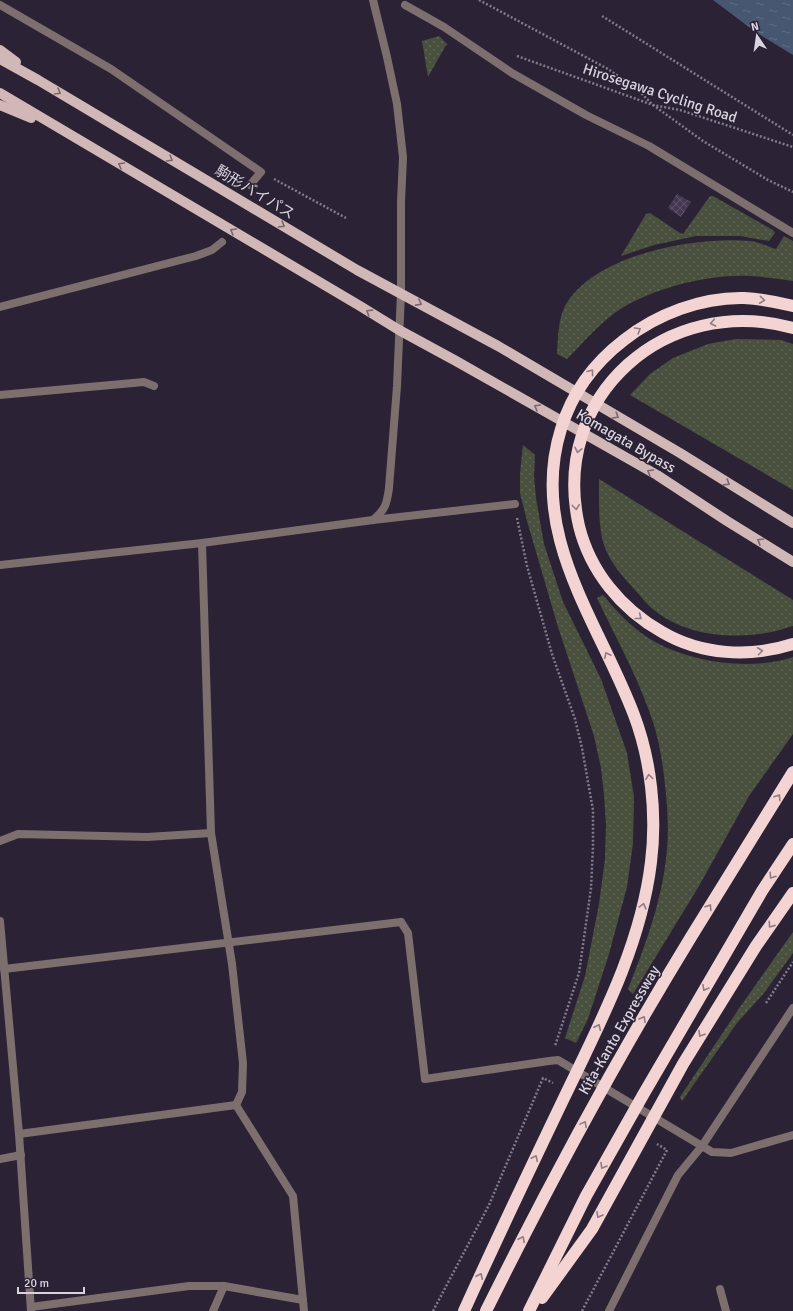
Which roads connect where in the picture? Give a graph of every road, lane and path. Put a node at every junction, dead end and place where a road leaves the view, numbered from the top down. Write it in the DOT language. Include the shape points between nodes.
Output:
graph roads {
  1 [pos="373,0"];
  2 [pos="479,0"];
  3 [pos="0,5"];
  4 [pos="405,5"];
  5 [pos="602,16"];
  6 [pos="0,50"];
  7 [pos="513,55"];
  8 [pos="0,59"];
  9 [pos="38,80"];
  10 [pos="0,93"];
  11 [pos="0,105"];
  12 [pos="653,105"];
  13 [pos="61,130"];
  14 [pos="793,135"];
  15 [pos="793,148"];
  16 [pos="261,172"];
  17 [pos="250,185"];
  18 [pos="793,192"];
  19 [pos="346,218"];
  20 [pos="793,233"];
  21 [pos="222,242"];
  22 [pos="401,293"];
  23 [pos="793,306"];
  24 [pos="0,307"];
  25 [pos="793,328"];
  26 [pos="399,330"];
  27 [pos="154,386"];
  28 [pos="0,395"];
  29 [pos="515,504"];
  30 [pos="373,520"];
  31 [pos="793,524"];
  32 [pos="202,543"];
  33 [pos="793,562"];
  34 [pos="0,565"];
  35 [pos="793,644"];
  36 [pos="793,772"];
  37 [pos="211,833"];
  38 [pos="0,841"];
  39 [pos="793,844"];
  40 [pos="793,893"];
  41 [pos="0,921"];
  42 [pos="228,942"];
  43 [pos="793,962"];
  44 [pos="2,970"];
  45 [pos="766,1003"];
  46 [pos="793,1008"];
  47 [pos="554,1049"];
  48 [pos="543,1078"];
  49 [pos="236,1105"];
  50 [pos="19,1134"];
  51 [pos="793,1136"];
  52 [pos="702,1146"];
  53 [pos="21,1154"];
  54 [pos="0,1159"];
  55 [pos="224,1286"];
  56 [pos="720,1289"];
  57 [pos="303,1300"];
  58 [pos="31,1309"];
  59 [pos="213,1311"];
  60 [pos="304,1311"];
  61 [pos="433,1311"];
  62 [pos="464,1311"];
  63 [pos="486,1311"];
  64 [pos="529,1311"];
  65 [pos="533,1311"];
  66 [pos="609,1311"];
  67 [pos="726,1311"];
  1 -- 22 [label="street" via="396,104 403,157"];
  2 -- 12 [label="path" via="608,69 636,88"];
  3 -- 16 [label="street" via="111,69"];
  4 -- 20 [label="street" via="444,27 512,73 586,115 649,146"];
  5 -- 14 [label="path"];
  6 -- 9 [label="main road"];
  7 -- 12 [label="path, Hirosegawa Cycling Road"];
  8 -- 9 [label="main road, 駒形バイパス"];
  9 -- 22 [label="main road, 駒形バイパス, one-way" via="344,262"];
  10 -- 13 [label="main road"];
  11 -- 13 [label="main road"];
  12 -- 15 [label="path, Hirosegawa Cycling Road" via="680,110"];
  12 -- 18 [label="path" via="703,141"];
  26 -- 13 [label="main road, one-way"];
  16 -- 17 [label="street"];
  16 -- 19 [label="path"];
  21 -- 24 [label="street" via="212,250 196,256"];
  22 -- 26 [label="street"];
  22 -- 31 [label="main road, 駒形バイパス, one-way" via="498,346 680,453"];
  62 -- 23 [label="highway, one-way" via="611,999 631,948 645,901 651,861 654,825 646,755 635,718 619,679 577,591 557,530 552,486 554,458 565,418 583,382 607,353 633,332 659,317 686,307 742,298"];
  25 -- 35 [label="highway, one-way" via="749,321 722,322 673,335 648,349 611,381 592,412 578,447 574,490 583,540 593,564 610,590 649,625 673,639 700,648 730,653 758,652"];
  26 -- 30 [label="street" via="387,503"];
  33 -- 26 [label="main road, one-way" via="657,475"];
  27 -- 28 [label="street" via="144,382"];
  29 -- 30 [label="street"];
  29 -- 47 [label="path" via="527,566 552,654 575,719 593,810 591,888 578,973"];
  30 -- 32 [label="street"];
  32 -- 34 [label="street"];
  32 -- 37 [label="street"];
  63 -- 36 [label="highway, Kita-Kanto Expressway, one-way" via="523,1236 609,1077 691,937"];
  37 -- 38 [label="street" via="147,837 18,834"];
  37 -- 42 [label="street"];
  39 -- 64 [label="highway, one-way" via="762,891 643,1095 586,1196"];
  40 -- 65 [label="highway, one-way" via="756,946 683,1064 592,1229"];
  41 -- 44 [label="street"];
  42 -- 44 [label="street"];
  42 -- 49 [label="street" via="243,1063 242,1092"];
  42 -- 52 [label="street" via="401,922 408,932 425,1079 558,1060"];
  43 -- 45 [label="path"];
  44 -- 50 [label="street"];
  46 -- 52 [label="street"];
  48 -- 61 [label="path" via="489,1205"];
  49 -- 50 [label="street"];
  49 -- 57 [label="street" via="293,1196"];
  50 -- 53 [label="street"];
  51 -- 52 [label="street" via="731,1153 712,1152"];
  52 -- 66 [label="street" via="678,1175"];
  53 -- 54 [label="street"];
  53 -- 58 [label="street"];
  55 -- 57 [label="street"];
  55 -- 58 [label="street" via="189,1286"];
  55 -- 59 [label="street"];
  56 -- 67 [label="street"];
  57 -- 60 [label="street"];
}
